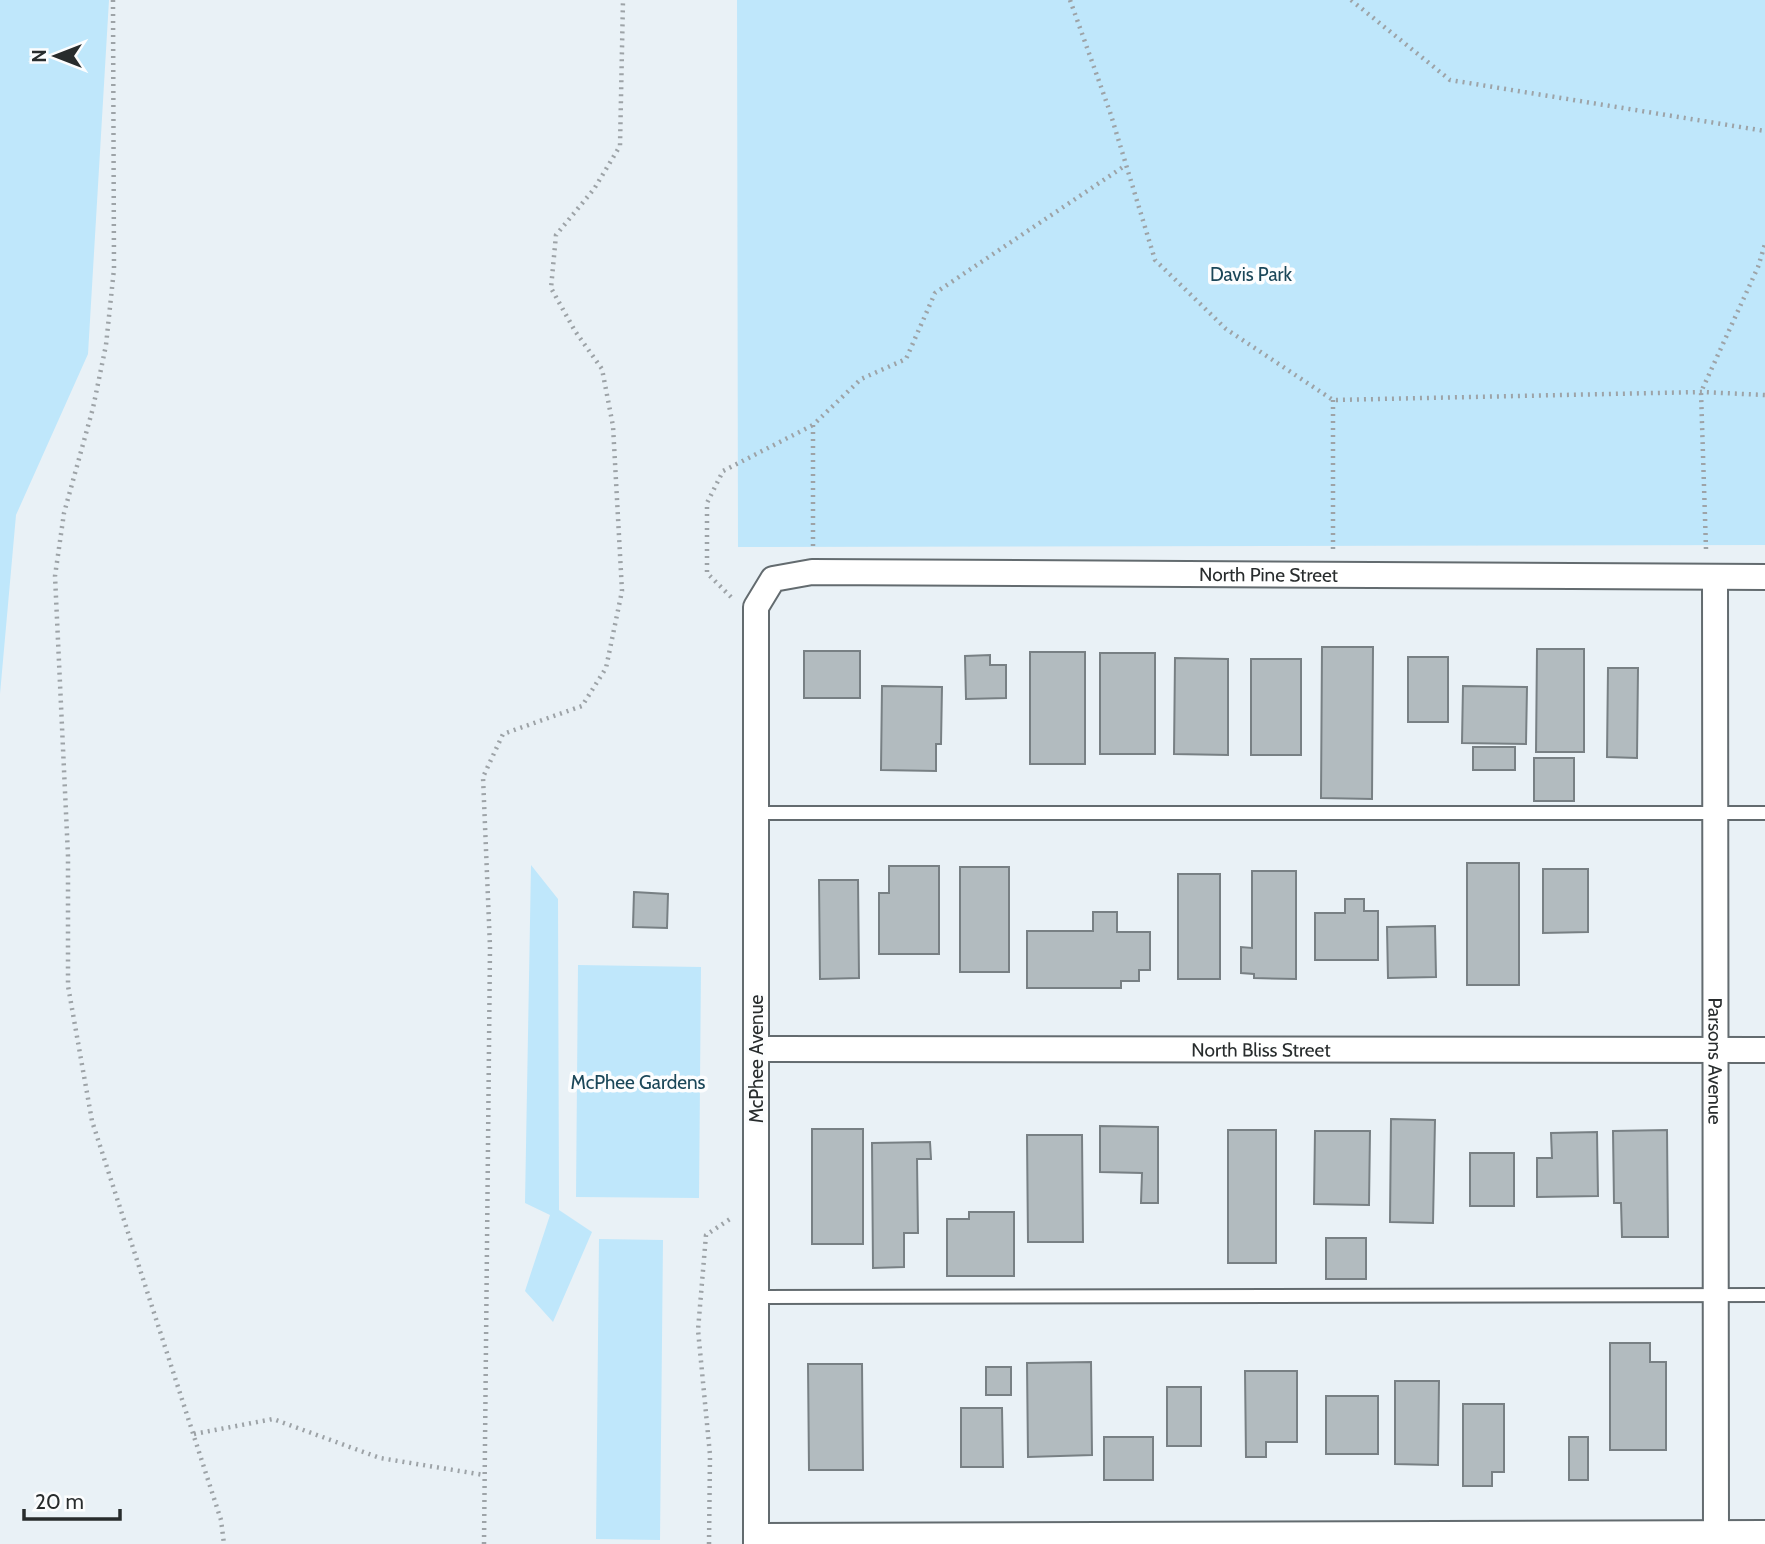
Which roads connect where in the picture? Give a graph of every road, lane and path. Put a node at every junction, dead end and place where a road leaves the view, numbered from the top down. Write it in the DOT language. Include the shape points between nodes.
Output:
graph roads {
  1 [pos="113,0"];
  2 [pos="623,0"];
  3 [pos="1070,0"];
  4 [pos="1351,0"];
  5 [pos="1765,131"];
  6 [pos="1126,165"];
  7 [pos="1765,244"];
  8 [pos="1701,392"];
  9 [pos="1765,395"];
  10 [pos="1333,400"];
  11 [pos="813,425"];
  12 [pos="812,572"];
  13 [pos="1333,576"];
  14 [pos="1711,578"];
  15 [pos="1765,578"];
  16 [pos="774,579"];
  17 [pos="756,621"];
  18 [pos="756,813"];
  19 [pos="1715,813"];
  20 [pos="1765,813"];
  21 [pos="757,1049"];
  22 [pos="1715,1050"];
  23 [pos="1765,1050"];
  24 [pos="755,1208"];
  25 [pos="1716,1295"];
  26 [pos="1765,1295"];
  27 [pos="754,1297"];
  28 [pos="194,1434"];
  29 [pos="484,1475"];
  30 [pos="1765,1533"];
  31 [pos="1716,1539"];
  32 [pos="756,1540"];
  33 [pos="224,1544"];
  34 [pos="484,1544"];
  35 [pos="709,1544"];
  1 -- 28 [label="path" via="114,269 106,345 64,513 55,576 68,856 68,986 92,1121"];
  2 -- 29 [label="path" via="620,146 594,189 556,235 551,288 602,369 613,426 622,592 606,668 582,706 503,734 483,777 490,947"];
  3 -- 6 [label="path"];
  4 -- 5 [label="path" via="1450,80"];
  6 -- 10 [label="path" via="1155,260 1226,328"];
  6 -- 11 [label="path" via="935,293 906,359 861,379"];
  7 -- 8 [label="path"];
  8 -- 9 [label="path"];
  8 -- 10 [label="path"];
  8 -- 14 [label="path"];
  10 -- 13 [label="path"];
  11 -- 12 [label="path"];
  11 -- 17 [label="path" via="723,471 707,503 707,573"];
  12 -- 13 [label="street, North Pine Street"];
  12 -- 16 [label="street, North Pine Street"];
  13 -- 14 [label="street, North Pine Street"];
  14 -- 15 [label="street, North Pine Street"];
  14 -- 19 [label="street, Parsons Avenue"];
  16 -- 17 [label="street, McPhee Avenue" via="756,607"];
  17 -- 18 [label="street, McPhee Avenue"];
  18 -- 19 [label="lane"];
  18 -- 21 [label="street, McPhee Avenue"];
  19 -- 20 [label="lane"];
  19 -- 22 [label="street, Parsons Avenue"];
  21 -- 22 [label="street, North Bliss Street"];
  21 -- 24 [label="street, McPhee Avenue"];
  22 -- 23 [label="street, North Bliss Street"];
  22 -- 25 [label="street, Parsons Avenue"];
  24 -- 27 [label="street, McPhee Avenue"];
  24 -- 35 [label="path" via="706,1235 698,1330 710,1455"];
  25 -- 26 [label="lane"];
  25 -- 27 [label="lane"];
  25 -- 31 [label="street, Parsons Avenue"];
  27 -- 32 [label="street, McPhee Avenue"];
  28 -- 29 [label="path" via="273,1419 380,1458"];
  28 -- 33 [label="path" via="222,1520"];
  29 -- 34 [label="path"];
  30 -- 31 [label="street"];
  31 -- 32 [label="street"];
}
